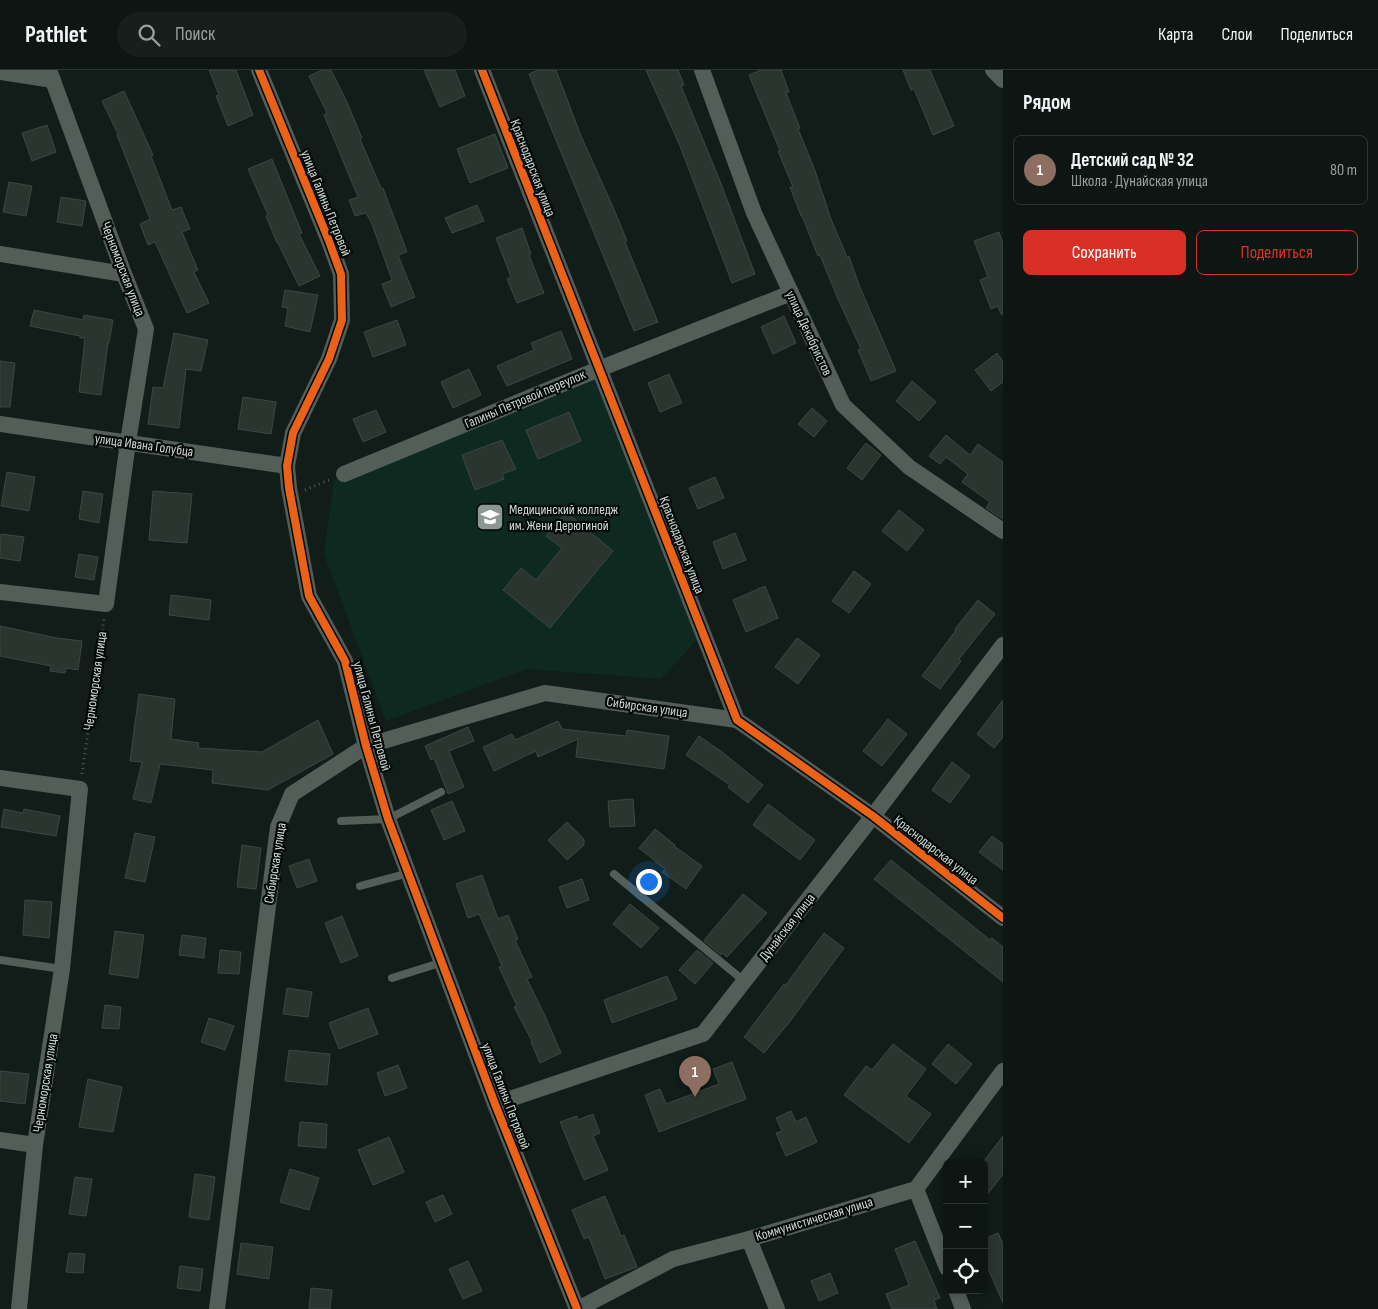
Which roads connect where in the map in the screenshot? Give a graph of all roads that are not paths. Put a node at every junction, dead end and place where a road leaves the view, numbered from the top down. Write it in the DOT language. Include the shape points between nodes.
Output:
graph roads {
  1 [pos="259,70"];
  2 [pos="482,70"];
  3 [pos="702,70"];
  4 [pos="992,70"];
  5 [pos="0,72"];
  6 [pos="51,75"];
  7 [pos="1003,80"];
  8 [pos="0,254"];
  9 [pos="124,274"];
  10 [pos="791,293"];
  11 [pos="599,369"];
  12 [pos="0,424"];
  13 [pos="128,442"];
  14 [pos="287,466"];
  15 [pos="344,474"];
  16 [pos="1003,531"];
  17 [pos="0,592"];
  18 [pos="1003,645"];
  19 [pos="737,720"];
  20 [pos="366,746"];
  21 [pos="0,778"];
  22 [pos="441,792"];
  23 [pos="873,816"];
  24 [pos="388,819"];
  25 [pos="341,821"];
  26 [pos="409,873"];
  27 [pos="614,874"];
  28 [pos="360,886"];
  29 [pos="1003,918"];
  30 [pos="0,960"];
  31 [pos="443,962"];
  32 [pos="62,969"];
  33 [pos="392,978"];
  34 [pos="744,980"];
  35 [pos="1003,1070"];
  36 [pos="495,1104"];
  37 [pos="0,1140"];
  38 [pos="35,1145"];
  39 [pos="916,1189"];
  40 [pos="749,1239"];
  41 [pos="943,1258"];
  42 [pos="957,1294"];
  43 [pos="19,1309"];
  44 [pos="217,1309"];
  45 [pos="577,1309"];
  46 [pos="777,1309"];
  47 [pos="963,1309"];
  1 -- 14 [label="street, улица Галины Петровой" via="341,274 342,320 329,359 294,433"];
  2 -- 11 [label="street, Краснодарская улица"];
  3 -- 10 [label="street, улица Декабристов" via="754,213"];
  4 -- 7 [label="street"];
  5 -- 6 [label="street"];
  6 -- 9 [label="street, Черноморская улица"];
  8 -- 9 [label="street"];
  9 -- 13 [label="street, Черноморская улица" via="146,329"];
  10 -- 11 [label="street, Галины Петровой переулок"];
  10 -- 16 [label="street, улица Декабристов" via="843,405 909,467"];
  11 -- 15 [label="street, Галины Петровой переулок"];
  11 -- 19 [label="street, Краснодарская улица"];
  12 -- 13 [label="street, улица Ивана Голубца"];
  13 -- 14 [label="street, улица Ивана Голубца"];
  13 -- 17 [label="street, Черноморская улица" via="106,604"];
  14 -- 20 [label="street, улица Галины Петровой" via="309,596 345,661"];
  18 -- 23 [label="street, Дунайская улица"];
  19 -- 20 [label="street, Сибирская улица" via="545,693"];
  19 -- 23 [label="street, Краснодарская улица"];
  20 -- 24 [label="street, улица Галины Петровой"];
  20 -- 44 [label="street, Сибирская улица" via="292,794 278,827"];
  21 -- 32 [label="street, Черноморская улица" via="80,789"];
  22 -- 24 [label="lane"];
  23 -- 29 [label="street, Краснодарская улица"];
  23 -- 34 [label="street, Дунайская улица"];
  24 -- 25 [label="lane"];
  24 -- 26 [label="street, улица Галины Петровой"];
  26 -- 28 [label="lane"];
  26 -- 31 [label="street, улица Галины Петровой"];
  27 -- 34 [label="lane"];
  30 -- 32 [label="lane"];
  31 -- 33 [label="lane"];
  31 -- 36 [label="street, улица Галины Петровой"];
  32 -- 38 [label="street, Черноморская улица"];
  34 -- 36 [label="street, Дунайская улица" via="703,1034"];
  35 -- 39 [label="street"];
  36 -- 45 [label="street, улица Галины Петровой"];
  37 -- 38 [label="street"];
  38 -- 43 [label="street, Черноморская улица"];
  39 -- 40 [label="street, Коммунистическая улица"];
  39 -- 41 [label="street"];
  40 -- 45 [label="street, Коммунистическая улица" via="673,1259"];
  40 -- 46 [label="street"];
  42 -- 47 [label="street"];
}
